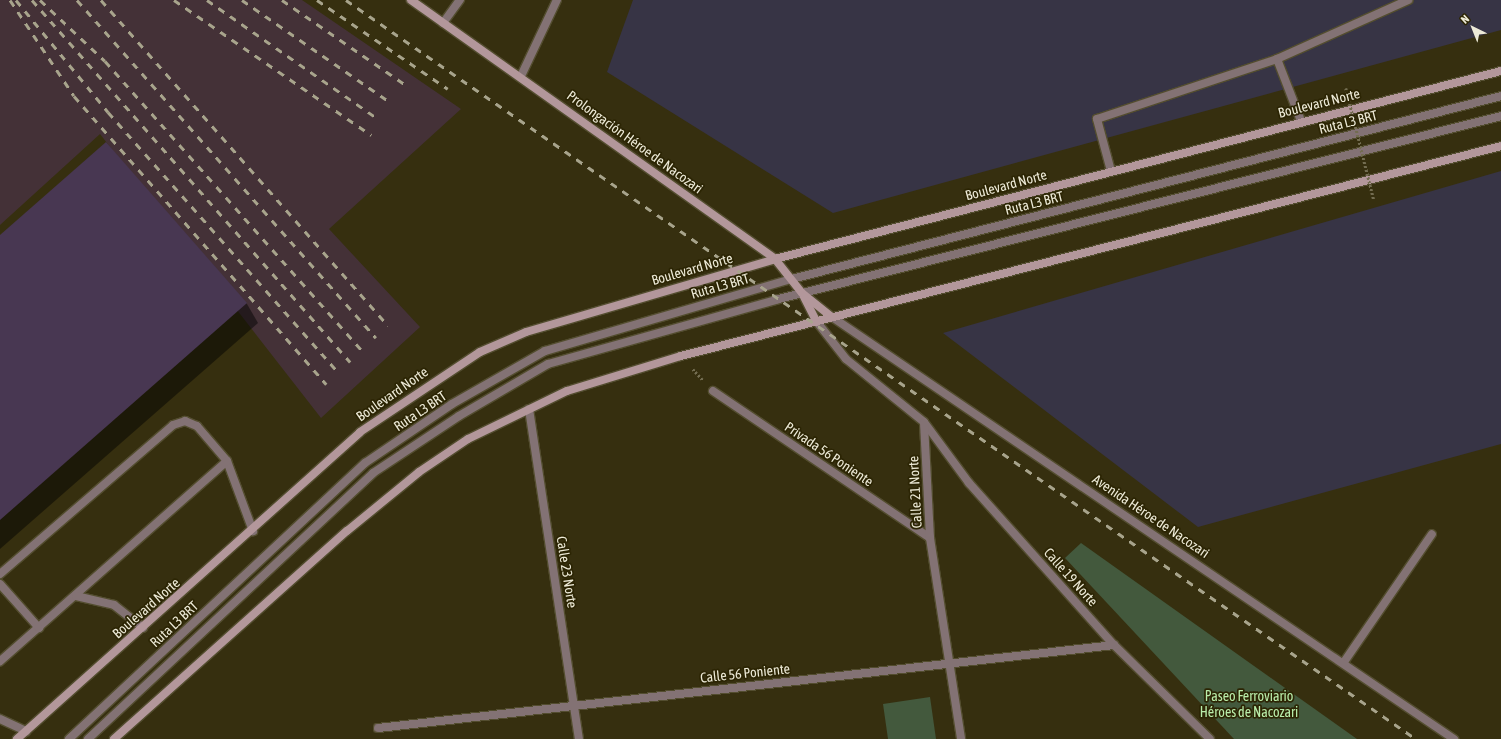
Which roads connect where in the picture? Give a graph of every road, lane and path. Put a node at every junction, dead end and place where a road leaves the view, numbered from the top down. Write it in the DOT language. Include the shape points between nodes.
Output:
graph roads {
  1 [pos="411,0"];
  2 [pos="460,0"];
  3 [pos="557,0"];
  4 [pos="1408,0"];
  5 [pos="443,23"];
  6 [pos="1277,59"];
  7 [pos="1501,71"];
  8 [pos="521,76"];
  9 [pos="1346,88"];
  10 [pos="1501,96"];
  11 [pos="1501,116"];
  12 [pos="1302,121"];
  13 [pos="1501,146"];
  14 [pos="1111,171"];
  15 [pos="1374,200"];
  16 [pos="775,259"];
  17 [pos="792,279"];
  18 [pos="802,293"];
  19 [pos="832,317"];
  20 [pos="817,322"];
  21 [pos="681,356"];
  22 [pos="713,391"];
  23 [pos="529,409"];
  24 [pos="924,422"];
  25 [pos="227,461"];
  26 [pos="253,531"];
  27 [pos="1432,534"];
  28 [pos="930,538"];
  29 [pos="0,574"];
  30 [pos="0,584"];
  31 [pos="76,596"];
  32 [pos="39,628"];
  33 [pos="143,628"];
  34 [pos="1114,645"];
  35 [pos="0,661"];
  36 [pos="1344,662"];
  37 [pos="950,663"];
  38 [pos="574,706"];
  39 [pos="0,720"];
  40 [pos="378,728"];
  41 [pos="26,731"];
  42 [pos="17,739"];
  43 [pos="69,739"];
  44 [pos="88,739"];
  45 [pos="114,739"];
  46 [pos="579,739"];
  47 [pos="961,739"];
  48 [pos="1210,739"];
  49 [pos="1454,739"];
  1 -- 5 [label="main road, Prolongación Héroe de Nacozari"];
  2 -- 5 [label="street"];
  3 -- 8 [label="street"];
  4 -- 6 [label="street"];
  5 -- 8 [label="main road, Prolongación Héroe de Nacozari"];
  6 -- 12 [label="street"];
  6 -- 14 [label="street" via="1097,119"];
  7 -- 12 [label="main road, Boulevard Norte"];
  8 -- 16 [label="main road, Prolongación Héroe de Nacozari"];
  9 -- 15 [label="path, bridge"];
  10 -- 17 [label="street, Ruta L3 BRT"];
  11 -- 18 [label="street, Ruta L3 BRT"];
  12 -- 14 [label="main road, Boulevard Norte"];
  13 -- 19 [label="main road"];
  14 -- 16 [label="main road, Boulevard Norte"];
  16 -- 17 [label="main road, Prolongación Héroe de Nacozari"];
  16 -- 26 [label="main road, Boulevard Norte" via="526,332 480,352 360,432"];
  17 -- 18 [label="main road, Prolongación Héroe de Nacozari"];
  17 -- 43 [label="street, Ruta L3 BRT" via="545,351 452,404 365,463"];
  18 -- 19 [label="main road, Prolongación Héroe de Nacozari"];
  18 -- 20 [label="main road"];
  18 -- 44 [label="street, Ruta L3 BRT" via="548,364 459,416 373,473"];
  19 -- 20 [label="main road"];
  19 -- 36 [label="street, Avenida Héroe de Nacozari"];
  20 -- 21 [label="main road"];
  20 -- 24 [label="street" via="846,359"];
  21 -- 22 [label="path"];
  21 -- 23 [label="main road" via="599,379"];
  22 -- 28 [label="street, Privada 56 Poniente"];
  23 -- 38 [label="street, Calle 23 Norte"];
  23 -- 45 [label="main road" via="468,439 419,472 347,531"];
  24 -- 28 [label="street, Calle 21 Norte"];
  24 -- 34 [label="street, Calle 19 Norte" via="969,483"];
  25 -- 26 [label="street"];
  25 -- 29 [label="street" via="197,426 185,421 173,425"];
  25 -- 31 [label="street"];
  26 -- 33 [label="main road, Boulevard Norte"];
  27 -- 36 [label="street"];
  28 -- 37 [label="street, Calle 21 Norte"];
  30 -- 32 [label="street"];
  31 -- 32 [label="street"];
  31 -- 33 [label="street" via="114,605"];
  32 -- 35 [label="street"];
  33 -- 41 [label="main road, Boulevard Norte"];
  34 -- 37 [label="street, Calle 56 Poniente"];
  34 -- 48 [label="street, Calle 19 Norte"];
  36 -- 49 [label="street, Avenida Héroe de Nacozari"];
  37 -- 38 [label="street, Calle 56 Poniente"];
  37 -- 47 [label="street, Calle 21 Norte"];
  38 -- 40 [label="street, Calle 56 Poniente"];
  38 -- 46 [label="street, Calle 23 Norte"];
  39 -- 41 [label="street"];
  41 -- 42 [label="main road, Boulevard Norte"];
}
